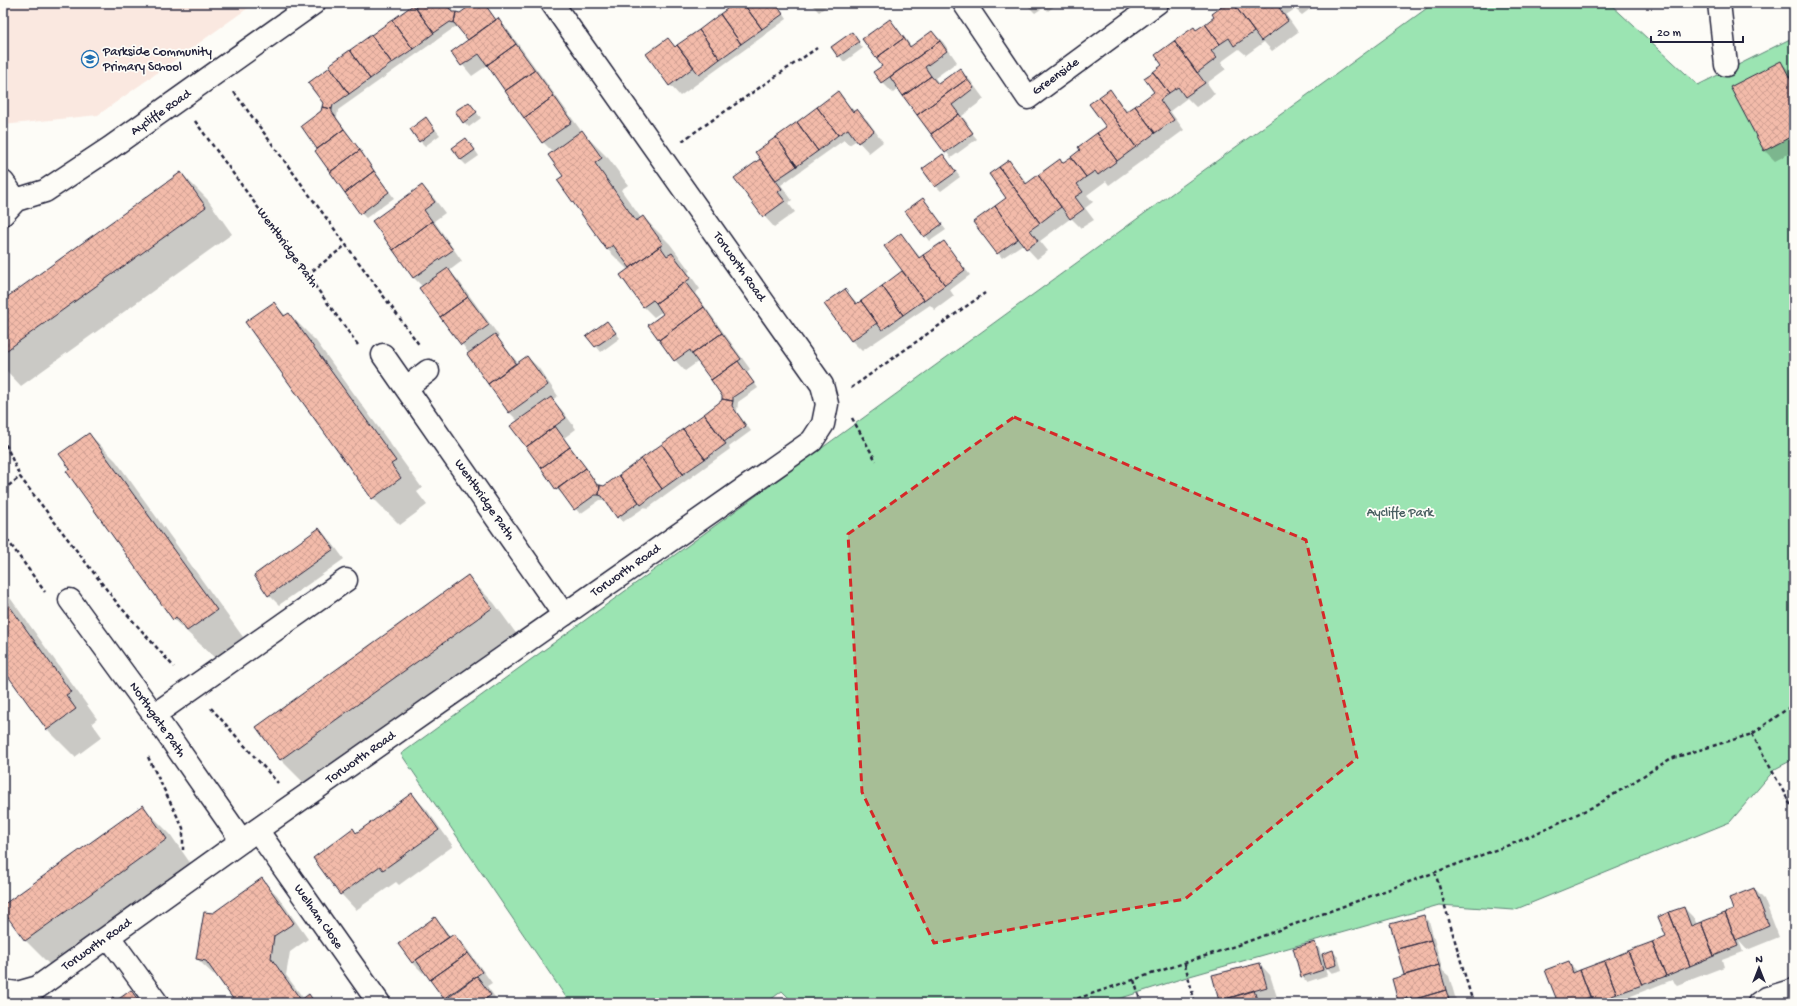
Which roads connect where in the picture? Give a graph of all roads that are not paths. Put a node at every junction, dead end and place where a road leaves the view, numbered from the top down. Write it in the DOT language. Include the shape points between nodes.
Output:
graph roads {
  1 [pos="314,3"];
  2 [pos="552,3"];
  3 [pos="964,3"];
  4 [pos="1158,3"];
  5 [pos="1719,3"];
  6 [pos="1726,65"];
  7 [pos="3,182"];
  8 [pos="9,207"];
  9 [pos="373,353"];
  10 [pos="428,371"];
  11 [pos="407,387"];
  12 [pos="346,580"];
  13 [pos="70,600"];
  14 [pos="564,615"];
  15 [pos="154,715"];
  16 [pos="249,836"];
  17 [pos="109,937"];
  18 [pos="1794,990"];
  19 [pos="3,991"];
  20 [pos="157,1003"];
  21 [pos="379,1003"];
  22 [pos="1759,1003"];
  1 -- 8 [label="street, Aycliffe Road" via="180,100 45,190"];
  2 -- 14 [label="street, Torworth Road" via="822,385 827,404 823,424 812,441"];
  3 -- 4 [label="street, Greenside" via="1028,98"];
  5 -- 6 [label="street"];
  7 -- 8 [label="street"];
  9 -- 11 [label="street, Wentbridge Path"];
  10 -- 11 [label="street"];
  11 -- 14 [label="street, Wentbridge Path"];
  12 -- 15 [label="street"];
  13 -- 15 [label="street, Northgate Path"];
  14 -- 16 [label="street, Torworth Road"];
  15 -- 16 [label="street, Northgate Path"];
  16 -- 17 [label="street, Torworth Road"];
  16 -- 21 [label="street, Welham Close"];
  17 -- 19 [label="street, Torworth Road" via="38,987 17,993"];
  17 -- 20 [label="street"];
  18 -- 22 [label="street"];
}
